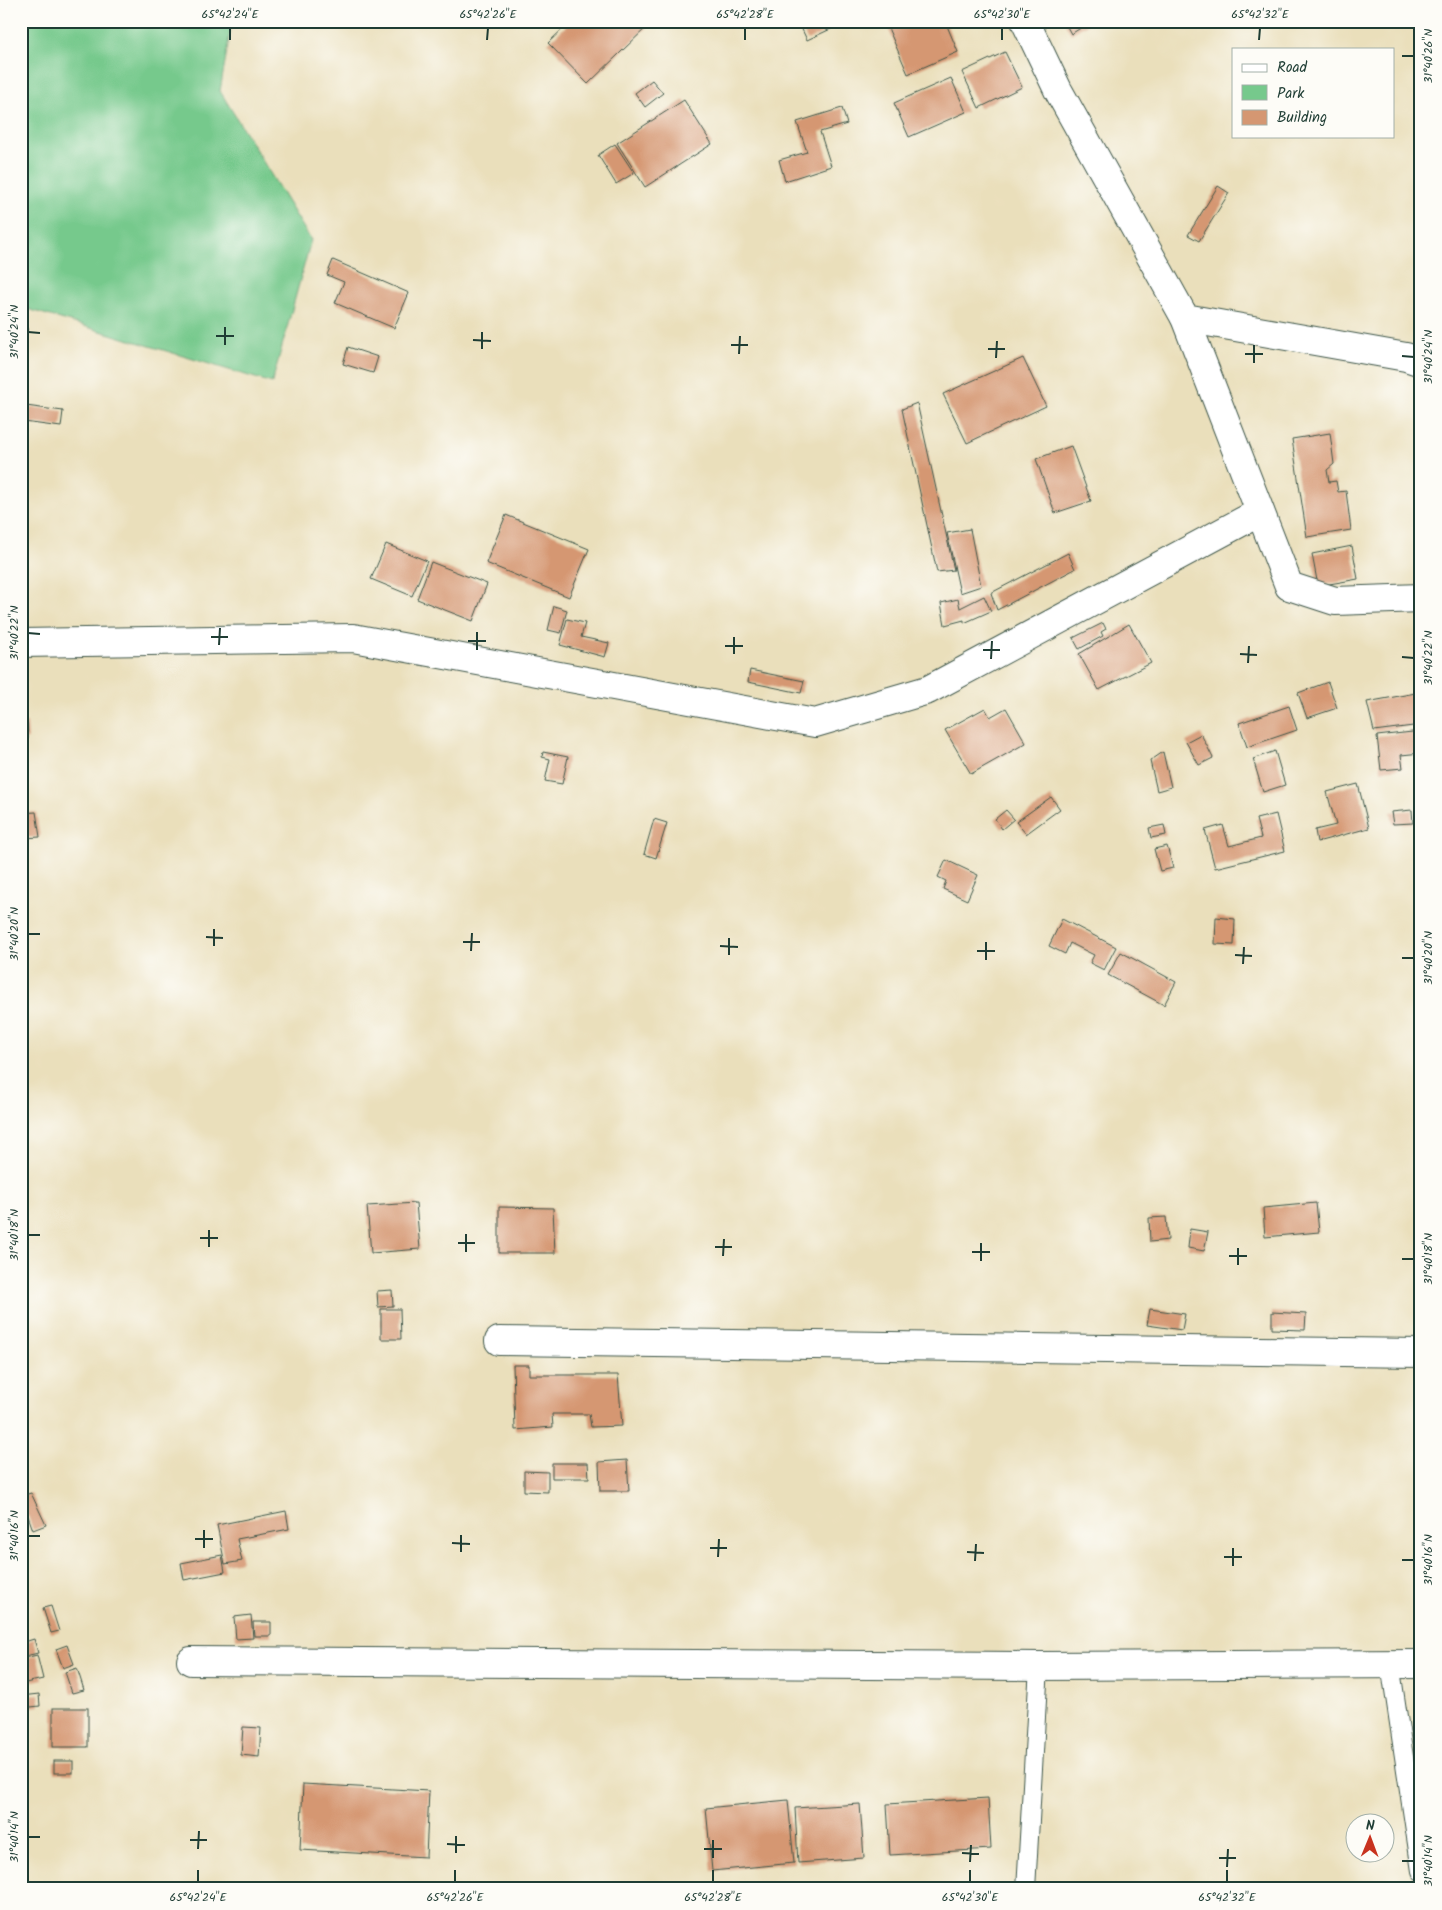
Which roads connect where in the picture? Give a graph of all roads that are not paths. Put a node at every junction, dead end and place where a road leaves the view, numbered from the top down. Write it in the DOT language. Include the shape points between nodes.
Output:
graph roads {
  1 [pos="1025,21"];
  2 [pos="1185,318"];
  3 [pos="1421,362"];
  4 [pos="1260,512"];
  5 [pos="1421,598"];
  6 [pos="21,644"];
  7 [pos="499,1341"];
  8 [pos="1421,1353"];
  9 [pos="191,1661"];
  10 [pos="1390,1663"];
  11 [pos="1421,1664"];
  12 [pos="1039,1666"];
  13 [pos="1421,1871"];
  14 [pos="1026,1889"];
  1 -- 2 [label="street" via="1058,90"];
  2 -- 3 [label="street"];
  2 -- 4 [label="street"];
  4 -- 5 [label="street" via="1289,586 1335,601"];
  4 -- 6 [label="street" via="928,690 815,723 353,638"];
  7 -- 8 [label="street"];
  9 -- 12 [label="street"];
  10 -- 11 [label="street"];
  10 -- 12 [label="street"];
  10 -- 13 [label="lane"];
  12 -- 14 [label="lane"];
}
